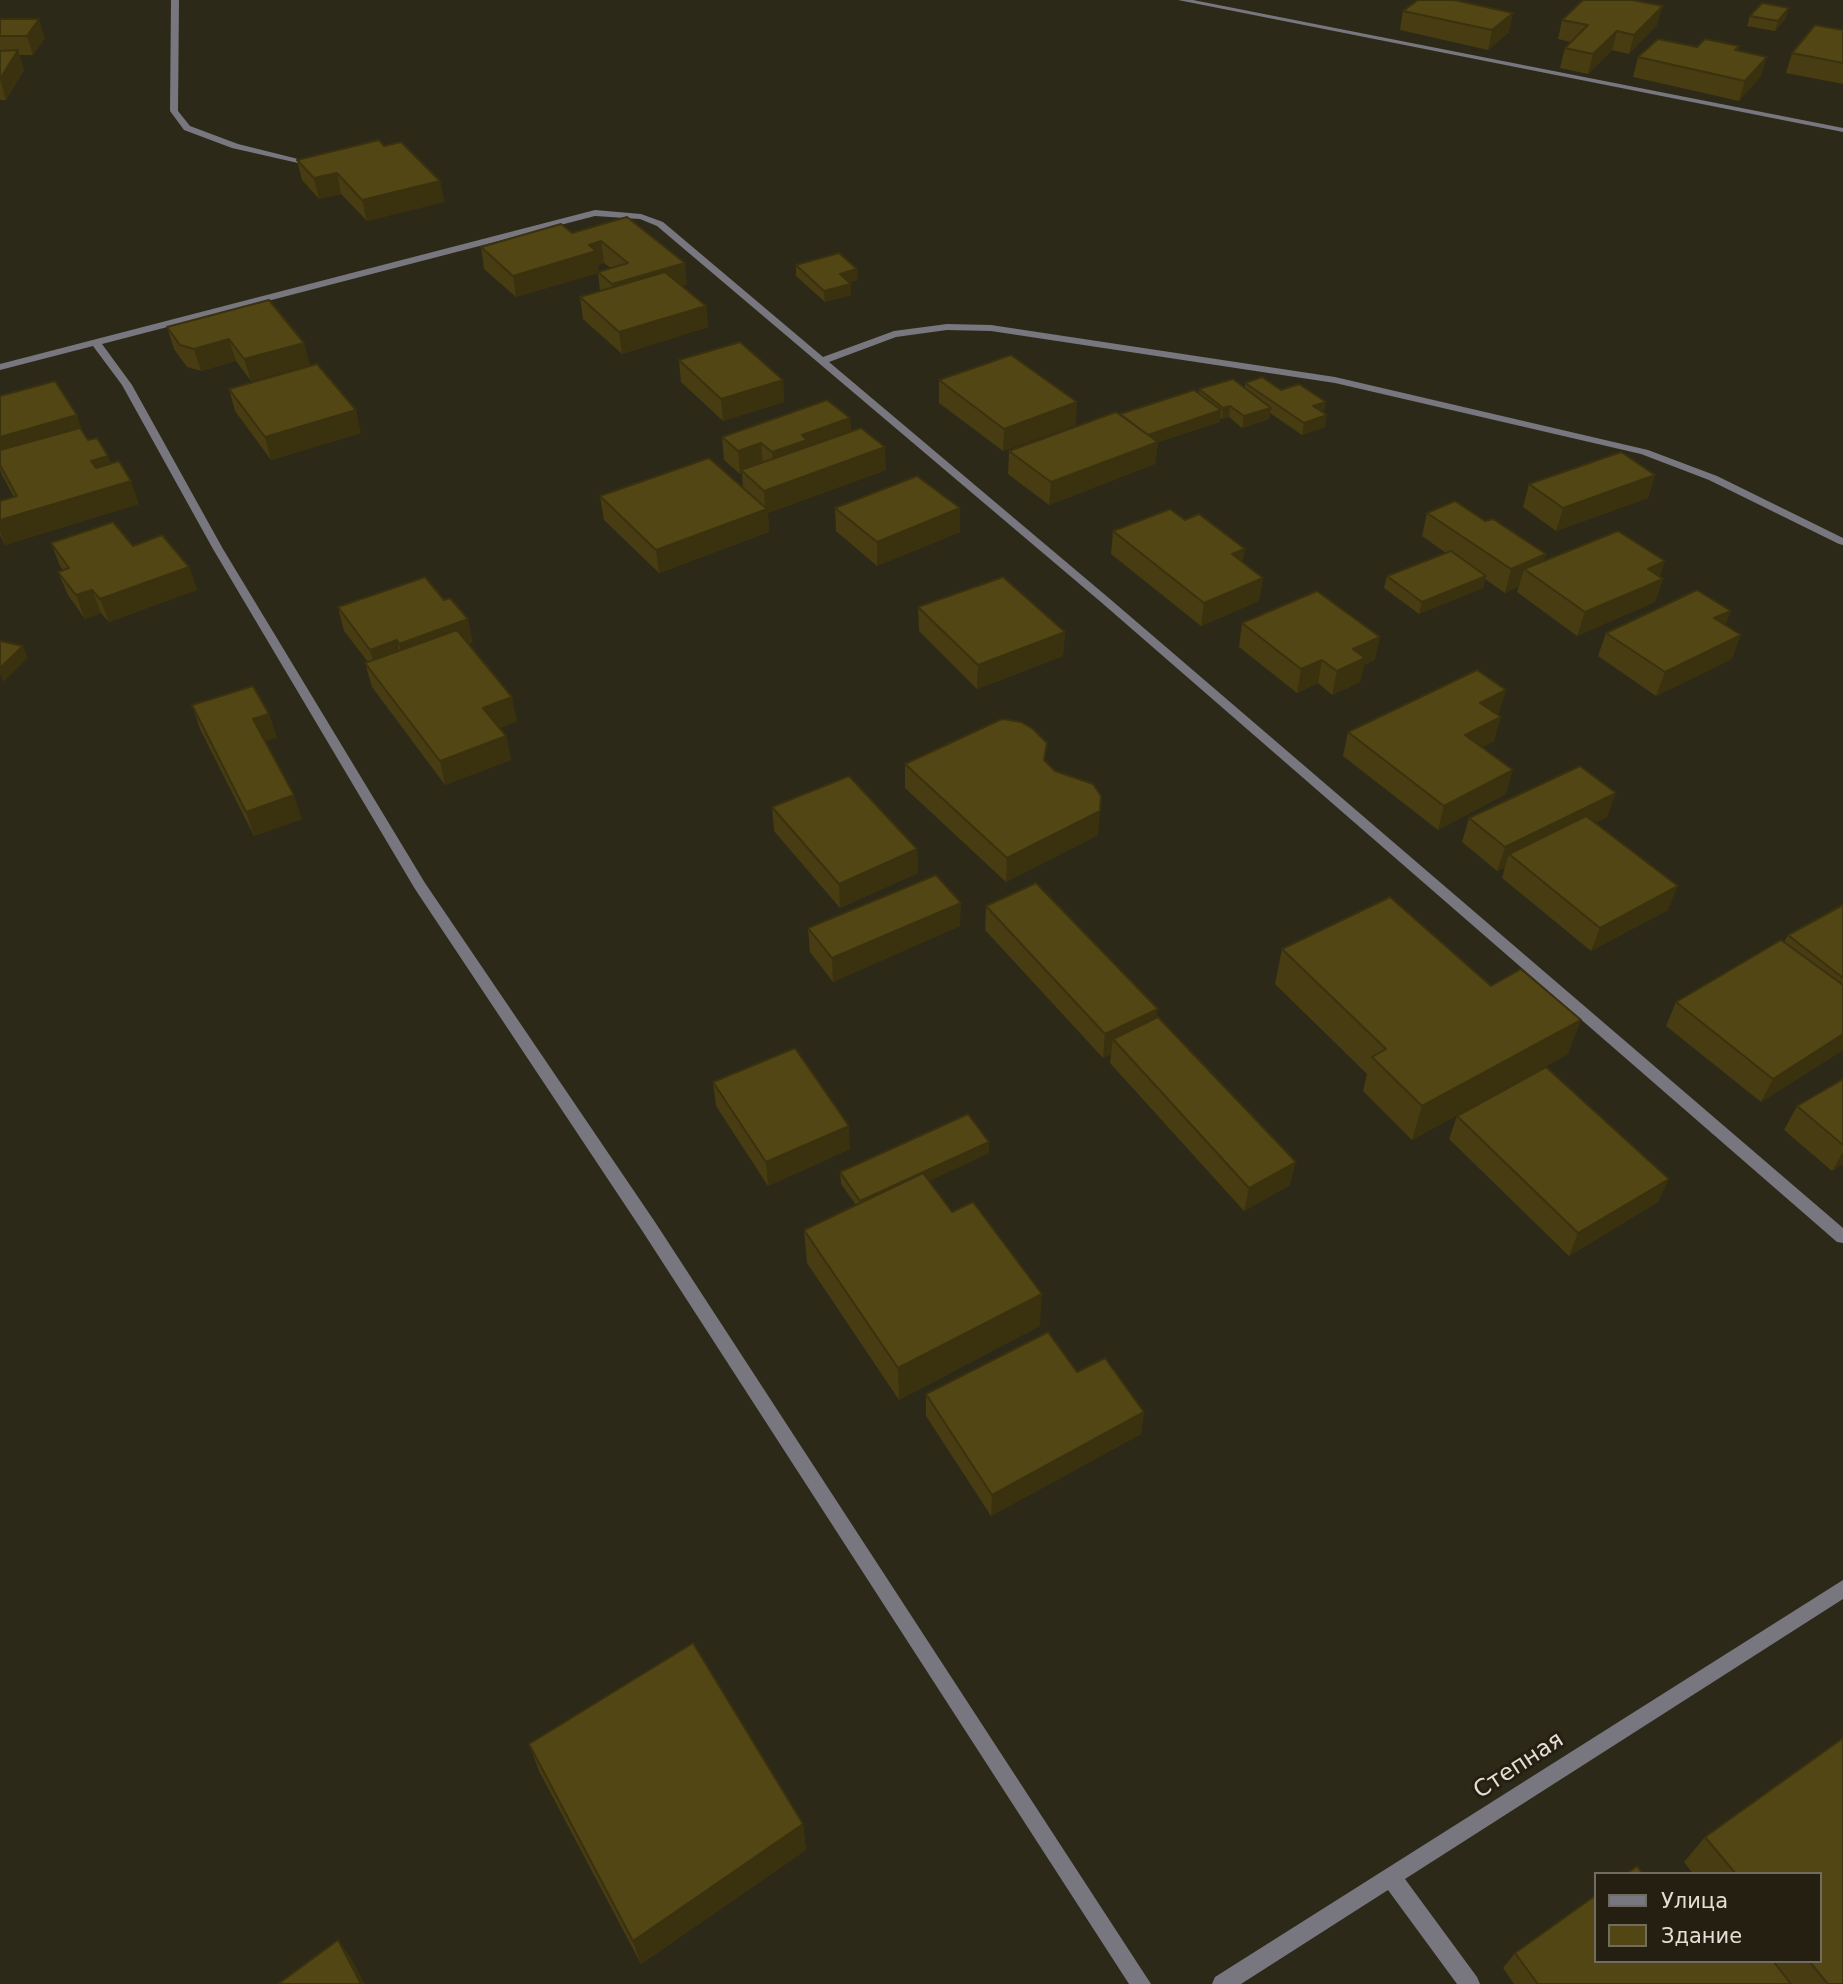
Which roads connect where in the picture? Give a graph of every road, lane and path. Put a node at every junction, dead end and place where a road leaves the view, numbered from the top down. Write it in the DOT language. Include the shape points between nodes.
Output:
graph roads {
  1 [pos="175,0"];
  2 [pos="1182,0"];
  3 [pos="1843,130"];
  4 [pos="295,160"];
  5 [pos="97,344"];
  6 [pos="824,360"];
  7 [pos="0,367"];
  8 [pos="1843,542"];
  9 [pos="1843,1237"];
  10 [pos="1843,1589"];
  11 [pos="1391,1877"];
  12 [pos="1141,1984"];
  13 [pos="1222,1984"];
  14 [pos="1470,1984"];
  1 -- 4 [label="street" via="174,111 187,128 235,146"];
  2 -- 3 [label="street"];
  5 -- 6 [label="street" via="595,213 641,217 660,224"];
  5 -- 7 [label="street"];
  5 -- 12 [label="street" via="127,385 218,550 420,886 649,1227"];
  6 -- 8 [label="street" via="894,334 947,327 991,328 1335,380 1644,452 1713,478"];
  6 -- 9 [label="street"];
  10 -- 11 [label="street, Степная"];
  11 -- 13 [label="street, Степная"];
  11 -- 14 [label="street"];
}
